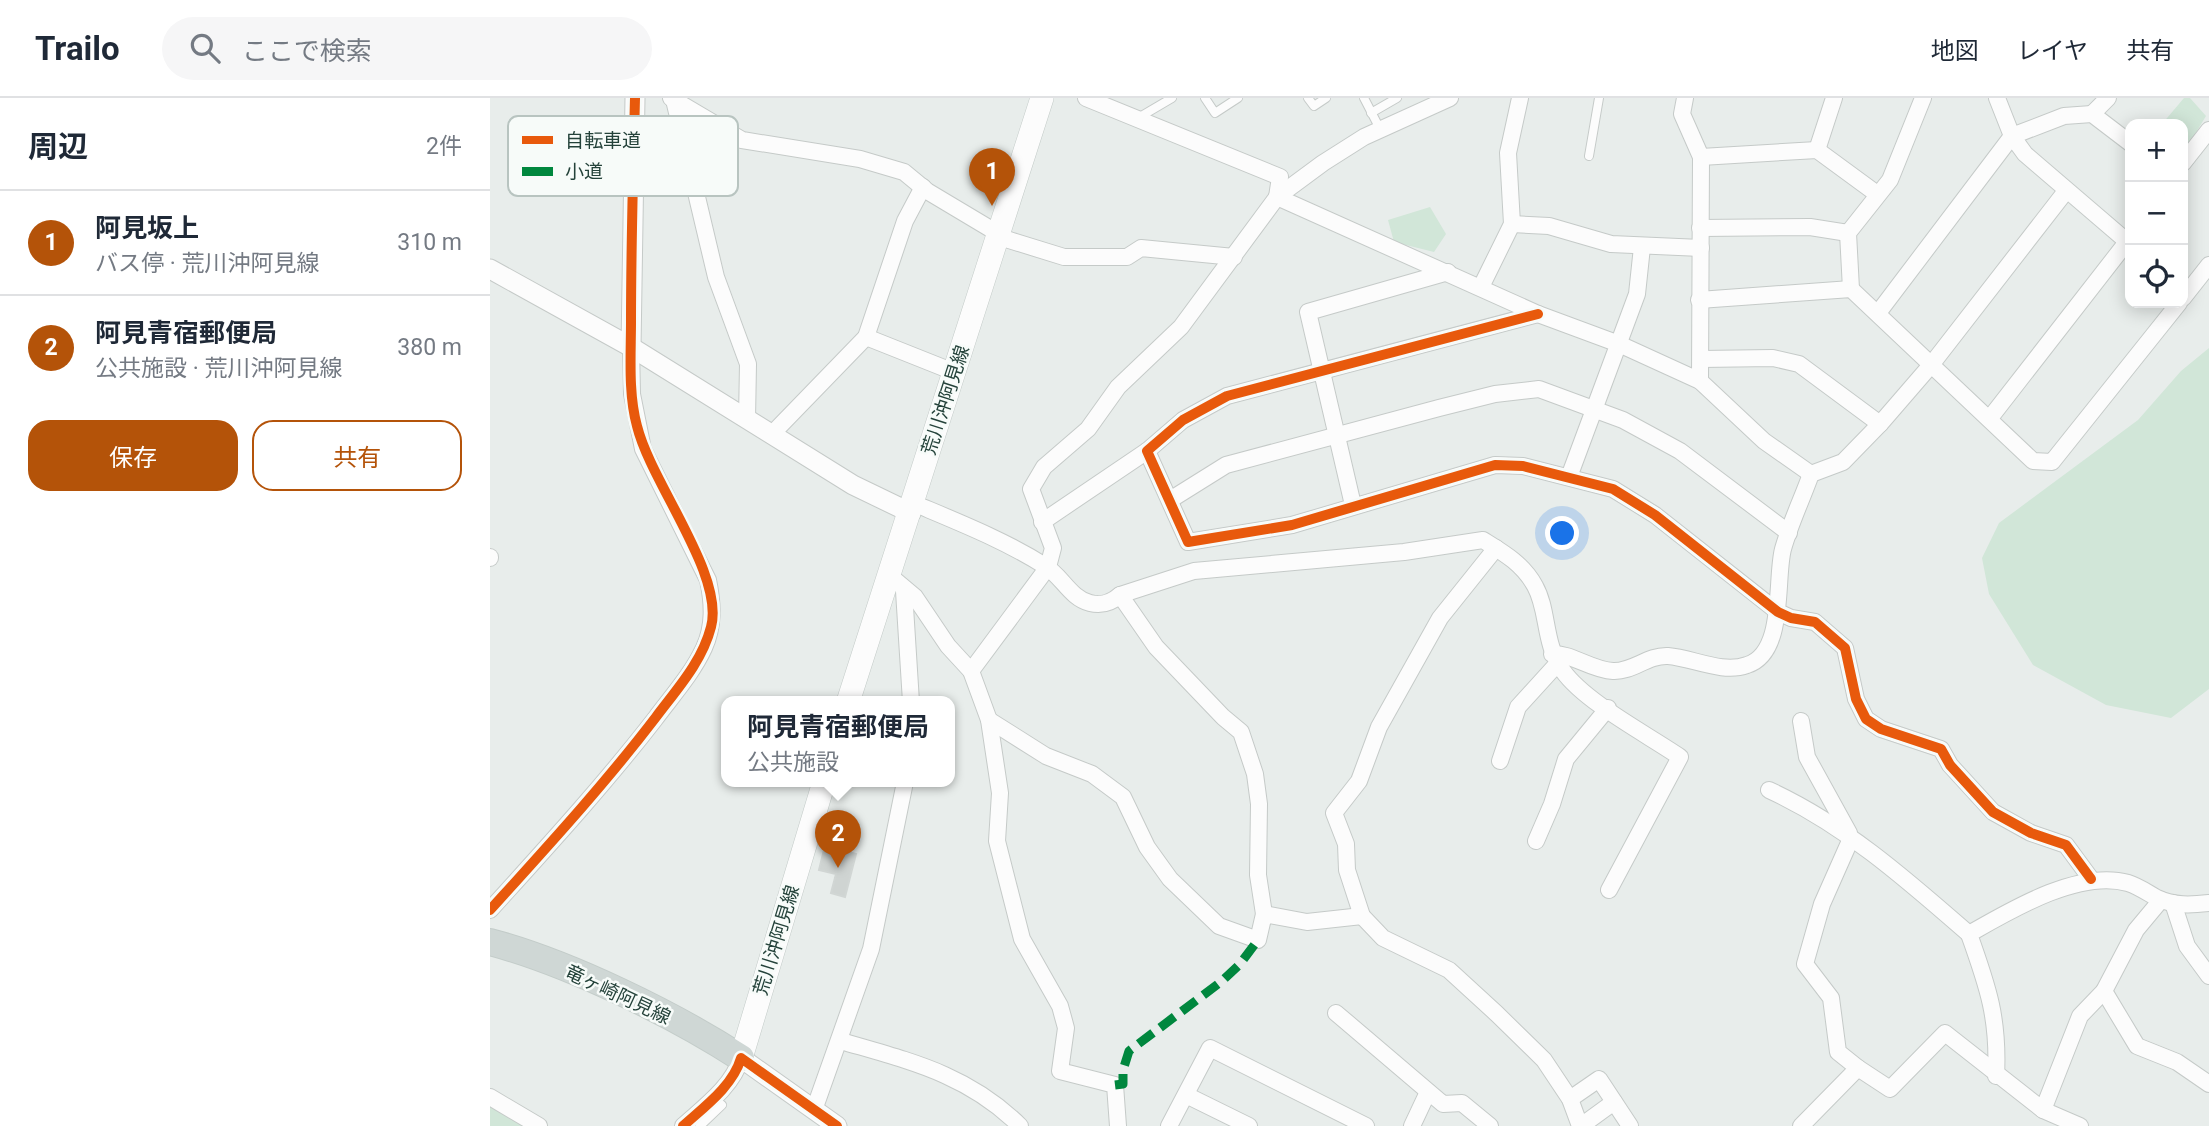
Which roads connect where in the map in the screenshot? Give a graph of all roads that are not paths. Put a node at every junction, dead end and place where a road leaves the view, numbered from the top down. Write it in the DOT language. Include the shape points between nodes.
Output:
graph roads {
  1 [pos="635,98"];
  2 [pos="1042,98"];
  3 [pos="1086,98"];
  4 [pos="1172,98"];
  5 [pos="1205,98"];
  6 [pos="1238,98"];
  7 [pos="1308,98"];
  8 [pos="1326,98"];
  9 [pos="1363,98"];
  10 [pos="1397,98"];
  11 [pos="1450,98"];
  12 [pos="1520,98"];
  13 [pos="1599,98"];
  14 [pos="1685,98"];
  15 [pos="1834,98"];
  16 [pos="1923,98"];
  17 [pos="1997,98"];
  18 [pos="2108,98"];
  19 [pos="673,99"];
  20 [pos="1371,113"];
  21 [pos="2091,114"];
  22 [pos="635,116"];
  23 [pos="702,116"];
  24 [pos="1137,119"];
  25 [pos="1381,129"];
  26 [pos="2209,130"];
  27 [pos="2012,136"];
  28 [pos="738,138"];
  29 [pos="2125,139"];
  30 [pos="1816,150"];
  31 [pos="1589,156"];
  32 [pos="1701,157"];
  33 [pos="2188,157"];
  34 [pos="923,187"];
  35 [pos="2066,191"];
  36 [pos="1877,194"];
  37 [pos="633,196"];
  38 [pos="696,196"];
  39 [pos="1277,197"];
  40 [pos="1512,224"];
  41 [pos="1700,228"];
  42 [pos="998,232"];
  43 [pos="1848,233"];
  44 [pos="2125,238"];
  45 [pos="2126,245"];
  46 [pos="1642,247"];
  47 [pos="1701,248"];
  48 [pos="1234,257"];
  49 [pos="2209,265"];
  50 [pos="490,269"];
  51 [pos="1448,272"];
  52 [pos="1480,287"];
  53 [pos="2188,287"];
  54 [pos="1851,289"];
  55 [pos="1699,300"];
  56 [pos="2175,308"];
  57 [pos="1878,313"];
  58 [pos="1538,314"];
  59 [pos="866,337"];
  60 [pos="1619,344"];
  61 [pos="631,347"];
  62 [pos="1701,359"];
  63 [pos="1931,365"];
  64 [pos="1320,369"];
  65 [pos="954,372"];
  66 [pos="1700,381"];
  67 [pos="1596,410"];
  68 [pos="1990,418"];
  69 [pos="747,419"];
  70 [pos="1880,424"];
  71 [pos="771,435"];
  72 [pos="1335,435"];
  73 [pos="1147,451"];
  74 [pos="1811,474"];
  75 [pos="1569,477"];
  76 [pos="1170,500"];
  77 [pos="1353,505"];
  78 [pos="912,508"];
  79 [pos="1042,522"];
  80 [pos="1789,533"];
  81 [pos="1496,548"];
  82 [pos="1048,567"];
  83 [pos="897,584"];
  84 [pos="1120,596"];
  85 [pos="1778,612"];
  86 [pos="1555,659"];
  87 [pos="971,671"];
  88 [pos="850,696"];
  89 [pos="910,696"];
  90 [pos="1608,708"];
  91 [pos="989,720"];
  92 [pos="1801,721"];
  93 [pos="1500,761"];
  94 [pos="822,787"];
  95 [pos="904,787"];
  96 [pos="1769,790"];
  97 [pos="1849,834"];
  98 [pos="1536,841"];
  99 [pos="2091,879"];
  100 [pos="1608,890"];
  101 [pos="2167,901"];
  102 [pos="2209,903"];
  103 [pos="490,910"];
  104 [pos="1264,914"];
  105 [pos="1362,916"];
  106 [pos="1969,934"];
  107 [pos="490,942"];
  108 [pos="2209,976"];
  109 [pos="2104,991"];
  110 [pos="1336,1013"];
  111 [pos="841,1041"];
  112 [pos="741,1058"];
  113 [pos="1858,1068"];
  114 [pos="1996,1076"];
  115 [pos="2209,1084"];
  116 [pos="1428,1092"];
  117 [pos="1186,1095"];
  118 [pos="490,1097"];
  119 [pos="722,1097"];
  120 [pos="1570,1099"];
  121 [pos="1614,1102"];
  122 [pos="814,1110"];
  123 [pos="2043,1110"];
  124 [pos="2070,1124"];
  125 [pos="539,1126"];
  126 [pos="683,1126"];
  127 [pos="700,1126"];
  128 [pos="837,1126"];
  129 [pos="1020,1126"];
  130 [pos="1118,1126"];
  131 [pos="1169,1126"];
  132 [pos="1249,1126"];
  133 [pos="1366,1126"];
  134 [pos="1412,1126"];
  135 [pos="1490,1126"];
  136 [pos="1581,1126"];
  137 [pos="1630,1126"];
  138 [pos="1801,1126"];
  1 -- 22 [label="street"];
  2 -- 42 [label="main road, 荒川沖阿見線"];
  3 -- 24 [label="street"];
  4 -- 24 [label="lane"];
  5 -- 6 [label="lane" via="1215,113"];
  7 -- 8 [label="lane" via="1314,106"];
  9 -- 20 [label="lane"];
  10 -- 20 [label="lane"];
  11 -- 25 [label="street"];
  12 -- 40 [label="street" via="1508,153"];
  13 -- 31 [label="lane"];
  14 -- 32 [label="street" via="1682,114"];
  15 -- 30 [label="street"];
  16 -- 36 [label="street" via="1890,180"];
  17 -- 27 [label="street"];
  18 -- 21 [label="street"];
  19 -- 23 [label="street"];
  20 -- 25 [label="lane"];
  21 -- 27 [label="street" via="2064,116"];
  21 -- 29 [label="street"];
  24 -- 39 [label="street" via="1280,177"];
  25 -- 39 [label="street"];
  26 -- 33 [label="street"];
  27 -- 35 [label="street"];
  27 -- 57 [label="street"];
  28 -- 34 [label="street" via="860,159 904,172"];
  30 -- 32 [label="street"];
  30 -- 36 [label="street"];
  32 -- 41 [label="street"];
  34 -- 42 [label="street"];
  34 -- 59 [label="street" via="905,221"];
  35 -- 44 [label="street"];
  35 -- 63 [label="street"];
  36 -- 43 [label="street"];
  37 -- 61 [label="street"];
  38 -- 69 [label="street" via="716,277 748,364"];
  39 -- 48 [label="street"];
  39 -- 51 [label="street"];
  40 -- 46 [label="street" via="1549,226 1611,244"];
  40 -- 52 [label="street"];
  41 -- 43 [label="street" via="1810,227"];
  41 -- 47 [label="street"];
  42 -- 48 [label="street" via="1009,240 1064,257 1126,257 1141,248"];
  42 -- 65 [label="main road, 荒川沖阿見線"];
  43 -- 54 [label="street"];
  45 -- 68 [label="street"];
  46 -- 47 [label="street"];
  46 -- 60 [label="street" via="1637,293"];
  47 -- 55 [label="street"];
  48 -- 79 [label="street" via="1181,327 1118,387 1088,429 1044,467 1031,489"];
  49 -- 53 [label="street"];
  50 -- 61 [label="street"];
  51 -- 52 [label="street"];
  51 -- 64 [label="street" via="1308,312"];
  52 -- 58 [label="street"];
  54 -- 55 [label="street"];
  54 -- 57 [label="street"];
  55 -- 62 [label="street"];
  56 -- 68 [label="street" via="2052,462 2033,461"];
  57 -- 63 [label="street"];
  58 -- 60 [label="street"];
  58 -- 64 [label="street"];
  59 -- 65 [label="street"];
  59 -- 71 [label="street"];
  60 -- 66 [label="street"];
  60 -- 67 [label="street"];
  61 -- 69 [label="street"];
  61 -- 103 [label="street" via="632,394 643,449 708,580 712,624 690,672 625,757"];
  62 -- 66 [label="street"];
  62 -- 70 [label="street" via="1773,358 1799,364"];
  63 -- 68 [label="street"];
  63 -- 70 [label="street"];
  64 -- 72 [label="street"];
  64 -- 73 [label="street" via="1227,396 1183,419"];
  65 -- 78 [label="main road, 荒川沖阿見線"];
  66 -- 74 [label="street" via="1764,441"];
  67 -- 72 [label="street" via="1539,389 1495,394"];
  67 -- 75 [label="street"];
  67 -- 80 [label="street" via="1680,451"];
  69 -- 71 [label="street"];
  70 -- 74 [label="street" via="1843,462"];
  71 -- 78 [label="street" via="853,485"];
  72 -- 76 [label="street" via="1226,465"];
  72 -- 77 [label="street"];
  73 -- 76 [label="street"];
  73 -- 79 [label="street"];
  74 -- 80 [label="street"];
  75 -- 77 [label="street" via="1495,465"];
  75 -- 85 [label="street" via="1613,489 1655,514"];
  76 -- 77 [label="street" via="1188,542 1292,525"];
  78 -- 82 [label="street" via="980,531"];
  78 -- 83 [label="main road, 荒川沖阿見線"];
  79 -- 82 [label="street" via="1053,548"];
  80 -- 85 [label="street" via="1782,551"];
  81 -- 84 [label="street" via="1483,540 1194,572"];
  81 -- 86 [label="street" via="1517,561 1536,587"];
  81 -- 105 [label="street" via="1440,618 1379,727 1359,780 1334,813"];
  82 -- 84 [label="street" via="1078,598 1111,603"];
  82 -- 87 [label="street"];
  83 -- 87 [label="street" via="915,597"];
  83 -- 88 [label="main road, 荒川沖阿見線"];
  83 -- 89 [label="street"];
  84 -- 104 [label="street" via="1156,648 1241,732 1258,794 1258,875"];
  85 -- 86 [label="street" via="1762,656 1747,665 1706,664 1668,656 1611,671"];
  85 -- 99 [label="street" via="1815,622 1845,648 1856,699 1866,719 1881,729 1941,749 1993,812 2066,845"];
  86 -- 90 [label="street" via="1581,690"];
  86 -- 93 [label="street" via="1518,707"];
  87 -- 91 [label="street"];
  90 -- 98 [label="street" via="1566,759"];
  90 -- 100 [label="street" via="1680,757"];
  91 -- 104 [label="street" via="1046,756 1092,774 1124,797 1147,847 1170,878 1219,926 1258,940"];
  91 -- 130 [label="street" via="1000,793 997,841 1022,939 1060,1006 1066,1028 1060,1072 1115,1085"];
  92 -- 97 [label="street" via="1807,757"];
  94 -- 112 [label="main road, 荒川沖阿見線"];
  95 -- 111 [label="street" via="871,949"];
  96 -- 97 [label="street"];
  97 -- 106 [label="street"];
  97 -- 113 [label="street" via="1805,964 1831,998 1838,1052"];
  99 -- 101 [label="street" via="2129,883"];
  99 -- 106 [label="street" via="2026,901"];
  101 -- 102 [label="street"];
  101 -- 108 [label="street" via="2187,946"];
  101 -- 109 [label="street" via="2136,930"];
  104 -- 105 [label="street" via="1307,922"];
  105 -- 120 [label="street" via="1383,937 1449,970 1544,1060"];
  106 -- 114 [label="street" via="1993,1000"];
  107 -- 112 [label="main road, 竜ヶ崎阿見線" via="574,972 708,1037"];
  109 -- 115 [label="street" via="2137,1046 2177,1062"];
  109 -- 123 [label="street" via="2080,1016"];
  110 -- 116 [label="street"];
  111 -- 122 [label="street"];
  111 -- 129 [label="street" via="938,1071 976,1089"];
  112 -- 119 [label="street"];
  112 -- 122 [label="street"];
  113 -- 114 [label="street" via="1890,1089 1945,1033"];
  113 -- 138 [label="street"];
  114 -- 123 [label="street"];
  116 -- 134 [label="street"];
  116 -- 135 [label="street" via="1443,1104 1462,1103"];
  117 -- 131 [label="street"];
  117 -- 132 [label="street"];
  117 -- 133 [label="street" via="1210,1048"];
  118 -- 125 [label="street"];
  119 -- 126 [label="street"];
  119 -- 127 [label="lane"];
  120 -- 121 [label="street" via="1599,1079"];
  120 -- 136 [label="street"];
  121 -- 136 [label="street"];
  121 -- 137 [label="street"];
  122 -- 128 [label="street"];
  123 -- 124 [label="street"];
}
